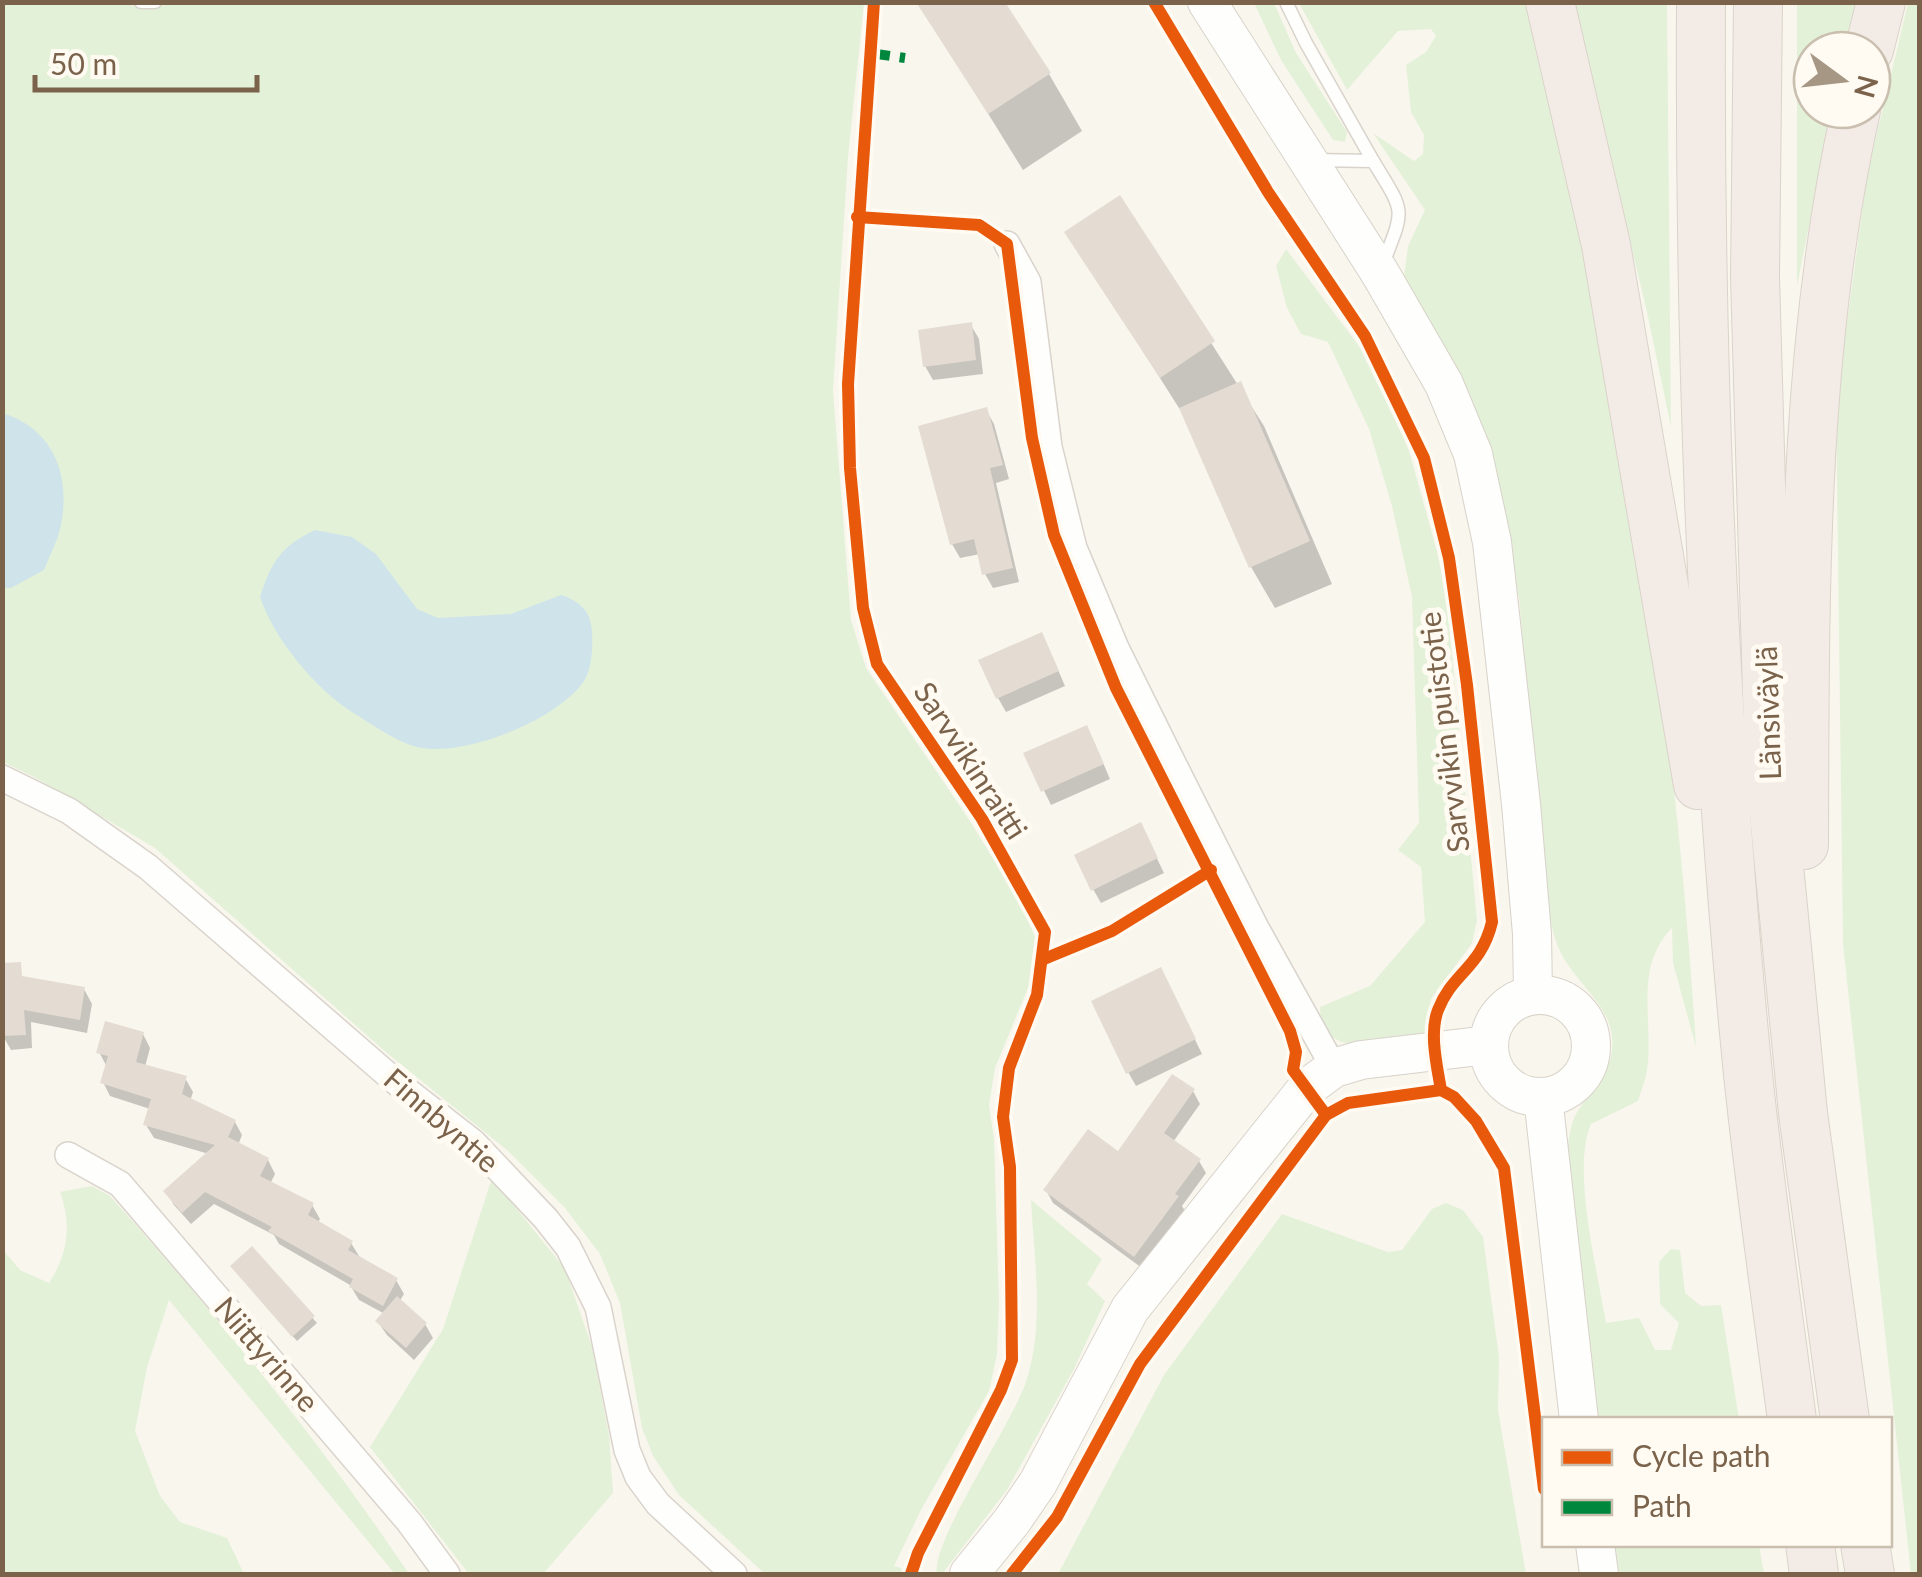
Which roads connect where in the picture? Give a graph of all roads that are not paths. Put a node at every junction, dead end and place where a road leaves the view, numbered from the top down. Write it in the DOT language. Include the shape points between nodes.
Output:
graph roads {
  1 [pos="141,2"];
  2 [pos="155,2"];
  3 [pos="1207,2"];
  4 [pos="1286,2"];
  5 [pos="1550,2"];
  6 [pos="1702,2"];
  7 [pos="1758,2"];
  8 [pos="1881,2"];
  9 [pos="1874,30"];
  10 [pos="1852,130"];
  11 [pos="1308,160"];
  12 [pos="1373,162"];
  13 [pos="1006,244"];
  14 [pos="1380,273"];
  15 [pos="2,778"];
  16 [pos="1533,994"];
  17 [pos="1488,1045"];
  18 [pos="1334,1068"];
  19 [pos="1748,1076"];
  20 [pos="1543,1098"];
  21 [pos="1802,1114"];
  22 [pos="68,1154"];
  23 [pos="1579,1417"];
  24 [pos="1792,1417"];
  25 [pos="1846,1417"];
  26 [pos="1594,1547"];
  27 [pos="1810,1547"];
  28 [pos="1866,1547"];
  29 [pos="447,1574"];
  30 [pos="734,1574"];
  31 [pos="969,1574"];
  32 [pos="1599,1574"];
  33 [pos="1814,1574"];
  34 [pos="1870,1574"];
  1 -- 2 [label="lane"];
  3 -- 11 [label="main road"];
  4 -- 12 [label="lane"];
  5 -- 19 [label="highway" via="1606,244"];
  6 -- 19 [label="highway, Länsiväylä" via="1700,230 1720,720"];
  7 -- 21 [label="highway, Länsiväylä" via="1755,277 1769,762"];
  8 -- 9 [label="highway"];
  10 -- 21 [label="highway" via="1830,244 1806,532"];
  11 -- 12 [label="lane"];
  11 -- 14 [label="main road"];
  12 -- 14 [label="lane" via="1398,202 1400,218"];
  13 -- 18 [label="street" via="1028,282 1049,447 1074,548 1180,778"];
  14 -- 16 [label="main road" via="1444,384 1472,454 1492,542 1521,804"];
  15 -- 30 [label="street, Finnbyntie" via="70,811 148,867 472,1142 546,1219 568,1246 598,1307 638,1477"];
  16 -- 17 [label="main road" via="1501,1012"];
  16 -- 20 [label="main road" via="1551,995 1582,1014 1592,1050 1576,1082"];
  17 -- 18 [label="main road"];
  17 -- 20 [label="main road" via="1498,1077 1526,1096"];
  18 -- 31 [label="main road" via="1307,1088 1130,1309 1038,1483"];
  19 -- 24 [label="highway, Länsiväylä"];
  20 -- 23 [label="main road"];
  21 -- 25 [label="highway, Länsiväylä"];
  22 -- 29 [label="street, Niittyrinne" via="120,1184"];
  26 -- 32 [label="main road"];
  27 -- 33 [label="highway"];
  28 -- 34 [label="highway"];
}
